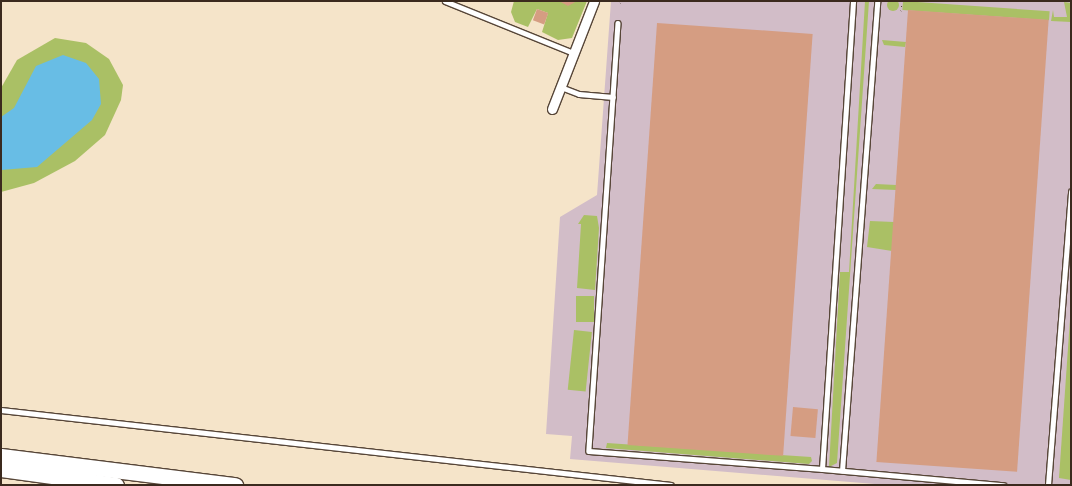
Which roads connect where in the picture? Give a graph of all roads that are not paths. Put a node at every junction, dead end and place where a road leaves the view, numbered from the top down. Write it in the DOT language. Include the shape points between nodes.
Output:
graph roads {
  1 [pos="445,1"];
  2 [pos="594,1"];
  3 [pos="853,1"];
  4 [pos="877,1"];
  5 [pos="618,23"];
  6 [pos="574,53"];
  7 [pos="561,87"];
  8 [pos="613,97"];
  9 [pos="552,109"];
  10 [pos="1071,192"];
  11 [pos="1,410"];
  12 [pos="1,456"];
  13 [pos="1,470"];
  14 [pos="822,470"];
  15 [pos="842,471"];
  16 [pos="116,485"];
  17 [pos="235,485"];
  18 [pos="671,485"];
  19 [pos="1002,485"];
  20 [pos="1048,485"];
  1 -- 6 [label="lane"];
  2 -- 6 [label="street"];
  3 -- 14 [label="lane"];
  4 -- 15 [label="lane"];
  5 -- 8 [label="lane"];
  6 -- 7 [label="street"];
  7 -- 8 [label="lane" via="579,94"];
  7 -- 9 [label="street"];
  8 -- 14 [label="lane" via="589,451"];
  10 -- 20 [label="lane"];
  11 -- 18 [label="lane"];
  12 -- 17 [label="highway"];
  13 -- 16 [label="highway"];
  14 -- 15 [label="lane"];
  15 -- 19 [label="lane"];
}
